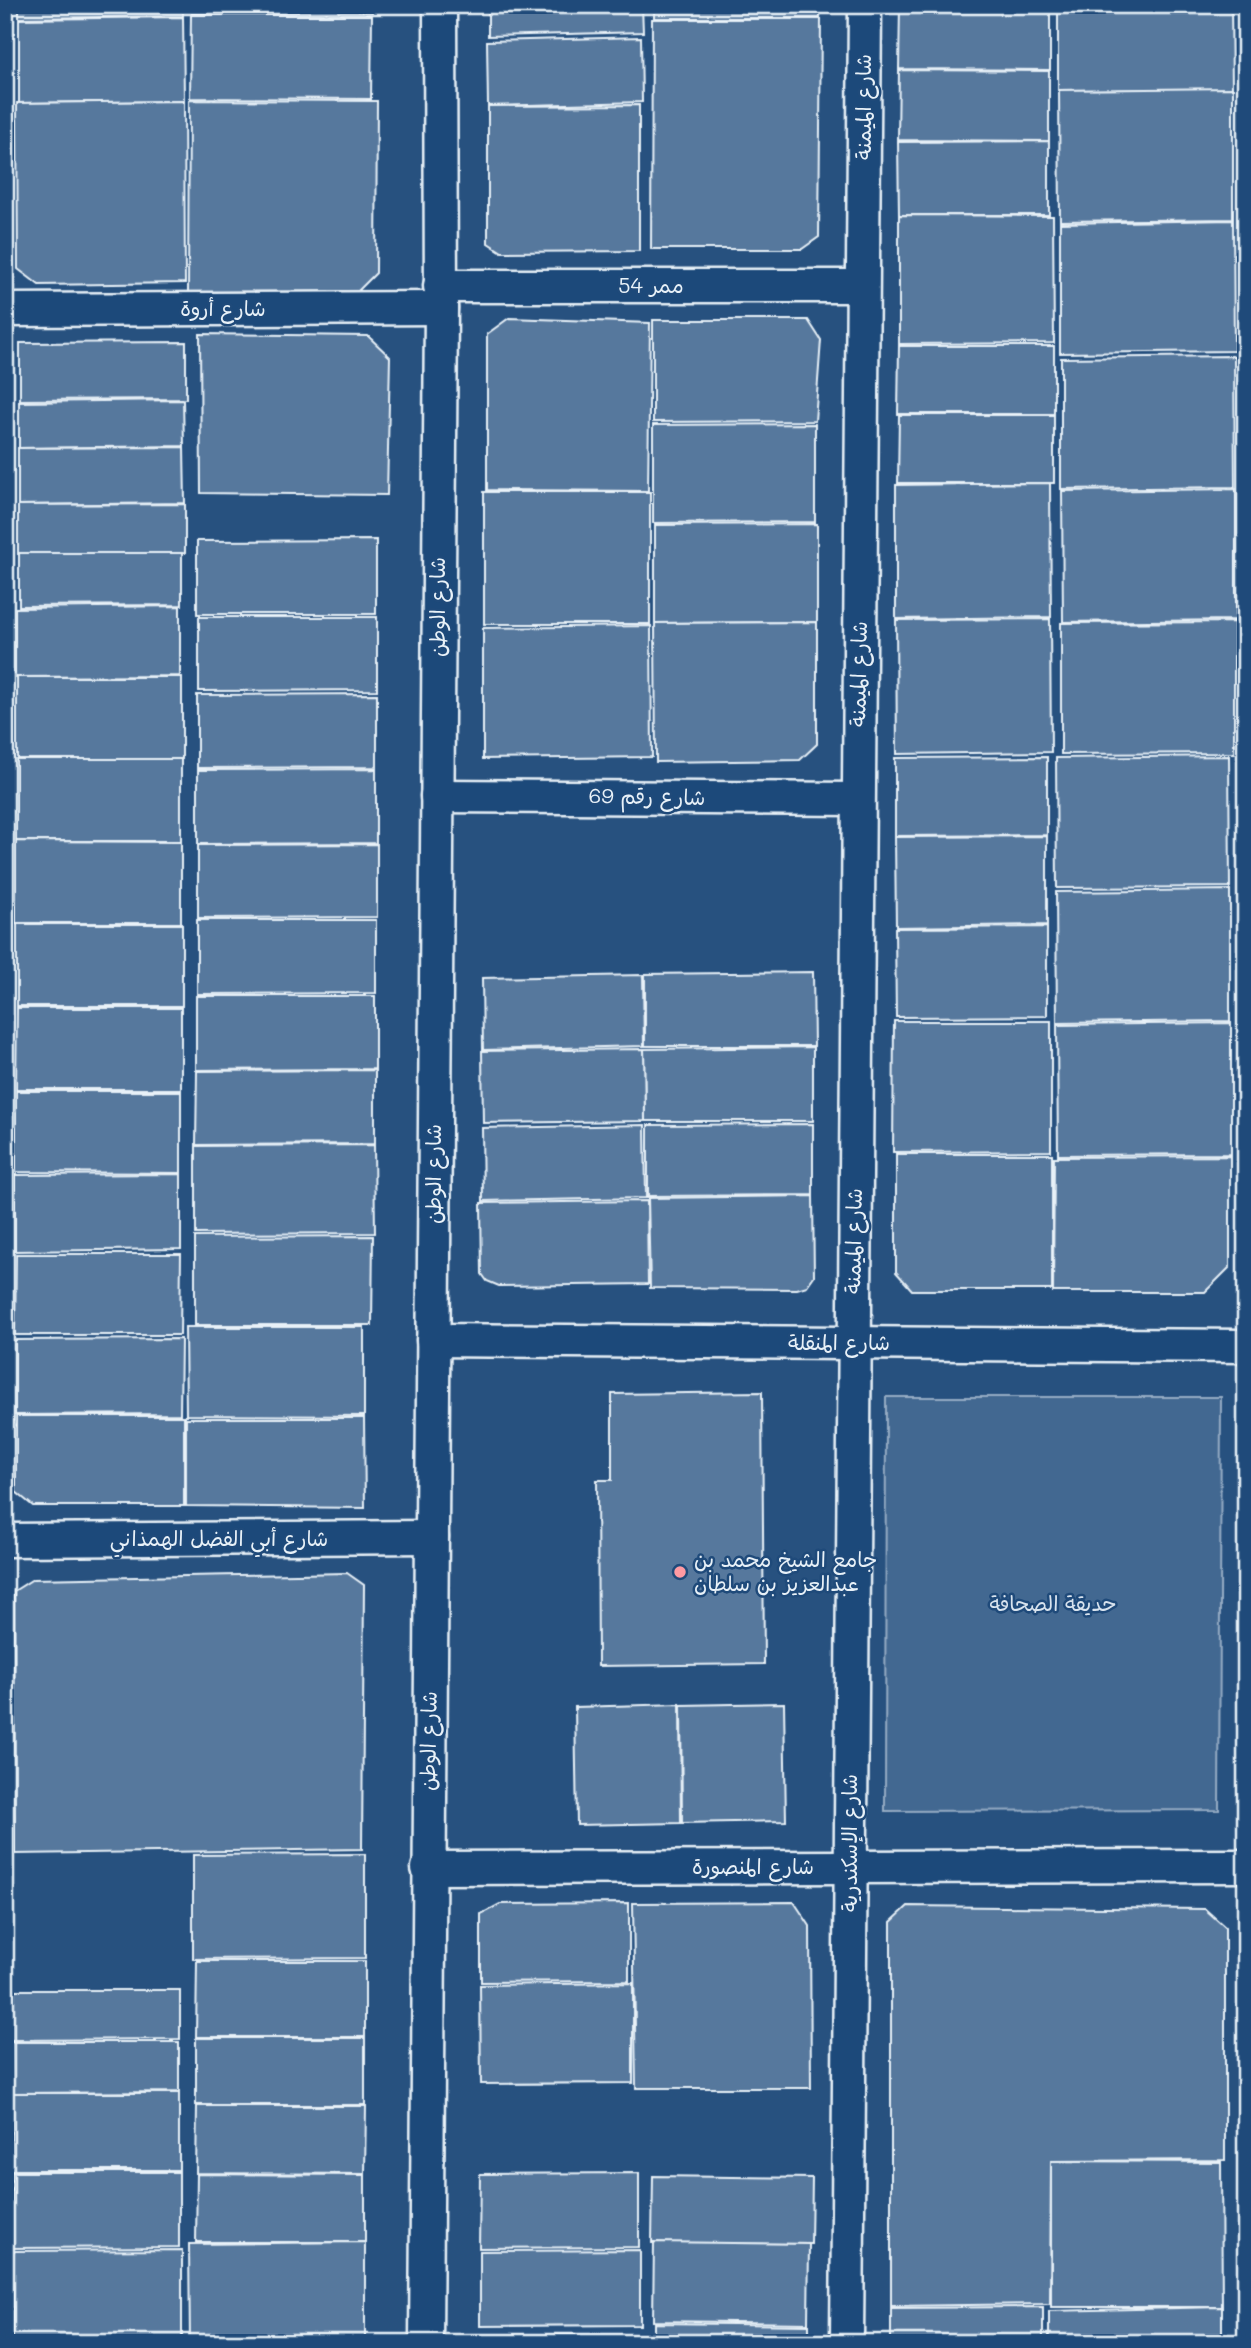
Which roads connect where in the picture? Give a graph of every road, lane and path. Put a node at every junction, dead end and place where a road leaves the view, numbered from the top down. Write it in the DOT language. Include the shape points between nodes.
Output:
graph roads {
  1 [pos="440,5"];
  2 [pos="865,5"];
  3 [pos="862,286"];
  4 [pos="440,297"];
  5 [pos="5,310"];
  6 [pos="437,796"];
  7 [pos="858,799"];
  8 [pos="433,1340"];
  9 [pos="853,1343"];
  10 [pos="1246,1346"];
  11 [pos="432,1537"];
  12 [pos="5,1540"];
  13 [pos="1246,1866"];
  14 [pos="850,1867"];
  15 [pos="428,1868"];
  16 [pos="426,2343"];
  17 [pos="847,2343"];
  1 -- 4 [label="street, شارع الوطن"];
  2 -- 3 [label="street, شارع الميمنة"];
  3 -- 4 [label="street, ممر 54"];
  3 -- 7 [label="street, شارع الميمنة"];
  4 -- 5 [label="street, شارع أروة"];
  4 -- 6 [label="street, شارع الوطن"];
  6 -- 7 [label="street, شارع رقم 69"];
  6 -- 8 [label="street, شارع الوطن"];
  7 -- 9 [label="street, شارع الميمنة"];
  8 -- 9 [label="street, شارع المنقلة"];
  8 -- 11 [label="street, شارع الوطن"];
  9 -- 10 [label="street, شارع المنقلة"];
  9 -- 14 [label="street, شارع الإسكندرية"];
  11 -- 12 [label="street, شارع أبي الفضل الهمذاني"];
  11 -- 15 [label="street, شارع الوطن"];
  13 -- 14 [label="street, شارع المنصورة"];
  14 -- 15 [label="street, شارع المنصورة"];
  14 -- 17 [label="street, شارع الإسكندرية"];
  15 -- 16 [label="street, شارع الوطن"];
}
